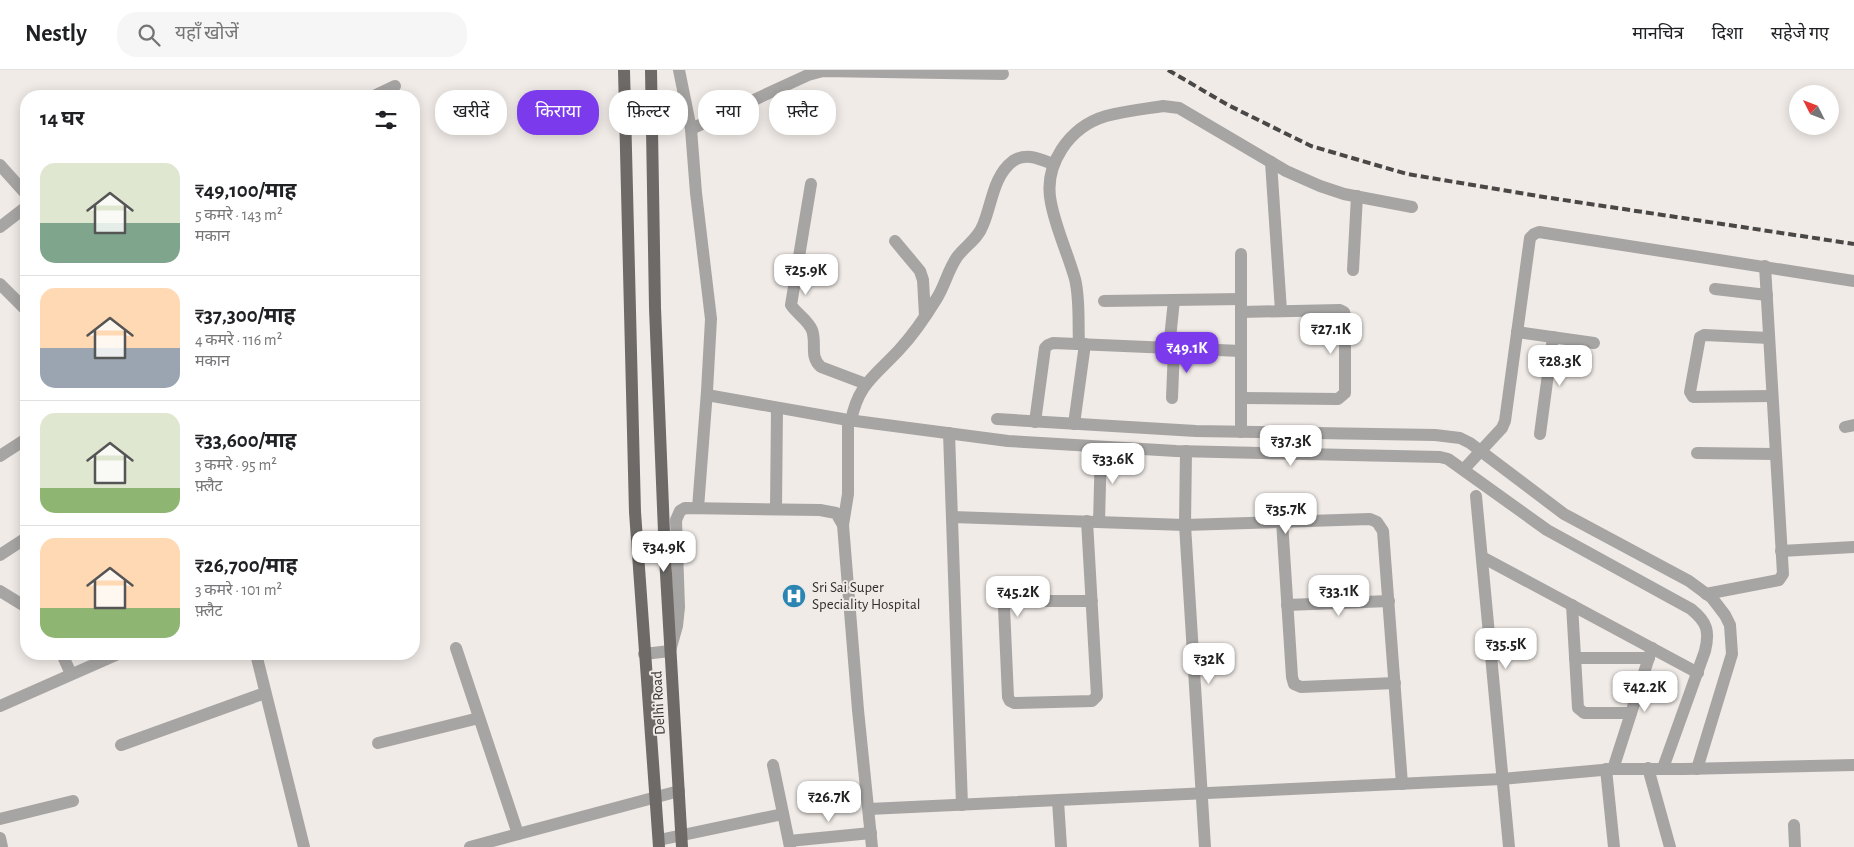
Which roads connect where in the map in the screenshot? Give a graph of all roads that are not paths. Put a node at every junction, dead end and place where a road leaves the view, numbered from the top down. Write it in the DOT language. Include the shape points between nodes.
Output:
graph roads {
  1 [pos="624,70"];
  2 [pos="651,70"];
  3 [pos="679,70"];
  4 [pos="1003,74"];
  5 [pos="395,86"];
  6 [pos="387,90"];
  7 [pos="691,129"];
  8 [pos="1271,162"];
  9 [pos="0,164"];
  10 [pos="1053,164"];
  11 [pos="811,184"];
  12 [pos="20,187"];
  13 [pos="1357,196"];
  14 [pos="1412,206"];
  15 [pos="20,212"];
  16 [pos="0,227"];
  17 [pos="895,241"];
  18 [pos="1241,254"];
  19 [pos="1765,266"];
  20 [pos="1353,270"];
  21 [pos="1854,281"];
  22 [pos="0,284"];
  23 [pos="1714,289"];
  24 [pos="1767,295"];
  25 [pos="1174,300"];
  26 [pos="1104,301"];
  27 [pos="20,302"];
  28 [pos="1241,305"];
  29 [pos="1281,311"];
  30 [pos="925,316"];
  31 [pos="1517,332"];
  32 [pos="1553,337"];
  33 [pos="1769,338"];
  34 [pos="1594,343"];
  35 [pos="1082,344"];
  36 [pos="1172,348"];
  37 [pos="1241,351"];
  38 [pos="866,384"];
  39 [pos="707,395"];
  40 [pos="1772,396"];
  41 [pos="1172,398"];
  42 [pos="1240,398"];
  43 [pos="777,408"];
  44 [pos="852,415"];
  45 [pos="996,420"];
  46 [pos="1035,422"];
  47 [pos="1074,424"];
  48 [pos="1240,432"];
  49 [pos="949,433"];
  50 [pos="1540,434"];
  51 [pos="20,442"];
  52 [pos="1178,443"];
  53 [pos="1101,446"];
  54 [pos="1478,452"];
  55 [pos="1697,453"];
  56 [pos="1775,454"];
  57 [pos="0,456"];
  58 [pos="1466,467"];
  59 [pos="1476,496"];
  60 [pos="698,508"];
  61 [pos="776,509"];
  62 [pos="952,516"];
  63 [pos="1282,521"];
  64 [pos="1093,522"];
  65 [pos="843,524"];
  66 [pos="1186,525"];
  67 [pos="20,542"];
  68 [pos="1854,547"];
  69 [pos="1781,551"];
  70 [pos="0,555"];
  71 [pos="1482,557"];
  72 [pos="0,591"];
  73 [pos="1706,594"];
  74 [pos="1092,601"];
  75 [pos="1389,601"];
  76 [pos="20,603"];
  77 [pos="1287,605"];
  78 [pos="1572,605"];
  79 [pos="456,648"];
  80 [pos="670,651"];
  81 [pos="1650,653"];
  82 [pos="644,654"];
  83 [pos="1575,658"];
  84 [pos="65,660"];
  85 [pos="104,660"];
  86 [pos="258,660"];
  87 [pos="1698,673"];
  88 [pos="71,674"];
  89 [pos="1395,683"];
  90 [pos="266,693"];
  91 [pos="0,706"];
  92 [pos="1631,713"];
  93 [pos="479,718"];
  94 [pos="378,743"];
  95 [pos="121,745"];
  96 [pos="773,765"];
  97 [pos="1854,765"];
  98 [pos="1648,768"];
  99 [pos="1666,768"];
  100 [pos="1609,769"];
  101 [pos="1690,769"];
  102 [pos="1502,779"];
  103 [pos="1402,784"];
  104 [pos="679,791"];
  105 [pos="1202,794"];
  106 [pos="656,798"];
  107 [pos="73,801"];
  108 [pos="1058,801"];
  109 [pos="962,805"];
  110 [pos="869,809"];
  111 [pos="783,814"];
  112 [pos="0,819"];
  113 [pos="1794,825"];
  114 [pos="871,833"];
  115 [pos="518,834"];
  116 [pos="0,838"];
  117 [pos="682,841"];
  118 [pos="659,843"];
  119 [pos="789,844"];
  120 [pos="2,847"];
  121 [pos="304,847"];
  122 [pos="470,847"];
  123 [pos="872,847"];
  124 [pos="1060,847"];
  125 [pos="1204,847"];
  126 [pos="1509,847"];
  127 [pos="1614,847"];
  128 [pos="1670,847"];
  129 [pos="1795,847"];
  1 -- 82 [label="main road" via="634,502"];
  2 -- 80 [label="main road, Delhi Road" via="656,308"];
  3 -- 7 [label="street"];
  4 -- 7 [label="street" via="823,71"];
  5 -- 6 [label="street"];
  7 -- 39 [label="street" via="711,319"];
  8 -- 10 [label="street" via="1179,108 1163,106 1093,121 1072,136"];
  8 -- 13 [label="street" via="1320,186"];
  8 -- 29 [label="street"];
  9 -- 12 [label="street"];
  10 -- 30 [label="street" via="1028,156 1020,157 1006,168 996,186 983,226 957,257"];
  10 -- 35 [label="street" via="1048,189 1050,202 1075,280"];
  11 -- 38 [label="street" via="791,306 812,330 817,364"];
  13 -- 14 [label="street"];
  13 -- 20 [label="street"];
  15 -- 16 [label="street"];
  17 -- 30 [label="street" via="920,272"];
  18 -- 28 [label="street"];
  19 -- 21 [label="street"];
  19 -- 24 [label="street"];
  19 -- 31 [label="street" via="1539,232 1530,238"];
  22 -- 27 [label="street"];
  23 -- 24 [label="street"];
  24 -- 33 [label="street"];
  25 -- 26 [label="street"];
  25 -- 28 [label="street"];
  25 -- 36 [label="street"];
  28 -- 29 [label="street"];
  28 -- 37 [label="street"];
  29 -- 42 [label="street" via="1344,312 1345,393 1338,399"];
  30 -- 38 [label="street"];
  31 -- 32 [label="street"];
  31 -- 54 [label="street" via="1505,421"];
  32 -- 34 [label="street"];
  32 -- 50 [label="street"];
  33 -- 40 [label="street"];
  33 -- 40 [label="street" via="1700,336 1690,392 1693,397"];
  35 -- 36 [label="street"];
  35 -- 46 [label="street" via="1053,343 1045,348"];
  35 -- 47 [label="street"];
  36 -- 37 [label="street"];
  36 -- 41 [label="street"];
  37 -- 42 [label="street"];
  38 -- 44 [label="street"];
  39 -- 43 [label="street"];
  39 -- 60 [label="street"];
  40 -- 56 [label="street"];
  42 -- 48 [label="street"];
  43 -- 44 [label="street"];
  43 -- 61 [label="street"];
  44 -- 49 [label="street"];
  44 -- 65 [label="street" via="848,494"];
  45 -- 46 [label="street"];
  46 -- 47 [label="street"];
  47 -- 52 [label="street"];
  48 -- 52 [label="street"];
  48 -- 54 [label="street" via="1450,436 1465,441"];
  49 -- 53 [label="street" via="1008,441"];
  49 -- 62 [label="street"];
  51 -- 57 [label="street"];
  52 -- 53 [label="street"];
  52 -- 58 [label="street" via="1440,457"];
  52 -- 66 [label="street"];
  53 -- 64 [label="street"];
  54 -- 58 [label="street"];
  54 -- 73 [label="street" via="1564,514 1689,581"];
  55 -- 56 [label="street"];
  56 -- 69 [label="street"];
  58 -- 87 [label="street" via="1547,530 1698,615 1704,622 1708,639"];
  59 -- 71 [label="street"];
  60 -- 61 [label="street"];
  60 -- 80 [label="street" via="685,508 676,520 679,607"];
  61 -- 65 [label="street" via="836,513"];
  62 -- 64 [label="street"];
  62 -- 109 [label="street"];
  63 -- 66 [label="street"];
  63 -- 75 [label="street" via="1370,519 1378,522 1383,530"];
  63 -- 77 [label="street"];
  64 -- 66 [label="street"];
  64 -- 74 [label="street"];
  65 -- 110 [label="street"];
  66 -- 105 [label="street"];
  67 -- 70 [label="street"];
  68 -- 69 [label="street"];
  69 -- 73 [label="street" via="1783,574 1779,580"];
  71 -- 78 [label="street"];
  71 -- 102 [label="street"];
  72 -- 76 [label="street"];
  73 -- 101 [label="street" via="1728,620 1732,654"];
  74 -- 74 [label="street" via="1095,699 1010,701 1006,603"];
  75 -- 77 [label="street"];
  75 -- 89 [label="street"];
  77 -- 89 [label="street" via="1294,684 1302,687"];
  78 -- 81 [label="street"];
  78 -- 83 [label="street"];
  79 -- 93 [label="street"];
  80 -- 82 [label="street"];
  80 -- 104 [label="main road, Delhi Road"];
  81 -- 83 [label="street"];
  81 -- 87 [label="street"];
  81 -- 92 [label="street"];
  82 -- 106 [label="main road"];
  83 -- 92 [label="street" via="1580,711"];
  84 -- 88 [label="street"];
  85 -- 88 [label="street"];
  86 -- 90 [label="street"];
  87 -- 99 [label="street"];
  88 -- 91 [label="street"];
  89 -- 103 [label="street"];
  90 -- 95 [label="street"];
  90 -- 121 [label="street"];
  92 -- 100 [label="street"];
  93 -- 94 [label="street"];
  93 -- 115 [label="street"];
  96 -- 111 [label="street"];
  97 -- 101 [label="street"];
  98 -- 99 [label="street"];
  98 -- 100 [label="street"];
  98 -- 128 [label="street"];
  99 -- 101 [label="street"];
  100 -- 102 [label="street"];
  100 -- 127 [label="street"];
  102 -- 103 [label="street"];
  102 -- 126 [label="street"];
  103 -- 105 [label="street"];
  104 -- 106 [label="street"];
  104 -- 117 [label="main road, Delhi Road"];
  105 -- 108 [label="street"];
  105 -- 125 [label="street"];
  106 -- 115 [label="street"];
  106 -- 118 [label="main road"];
  107 -- 112 [label="street"];
  108 -- 109 [label="street"];
  108 -- 124 [label="street"];
  109 -- 110 [label="street"];
  110 -- 114 [label="street"];
  111 -- 117 [label="street"];
  111 -- 119 [label="street"];
  113 -- 129 [label="street"];
  114 -- 119 [label="street"];
  114 -- 123 [label="street"];
  115 -- 122 [label="street"];
  116 -- 120 [label="street"];
  117 -- 118 [label="street"];
}
